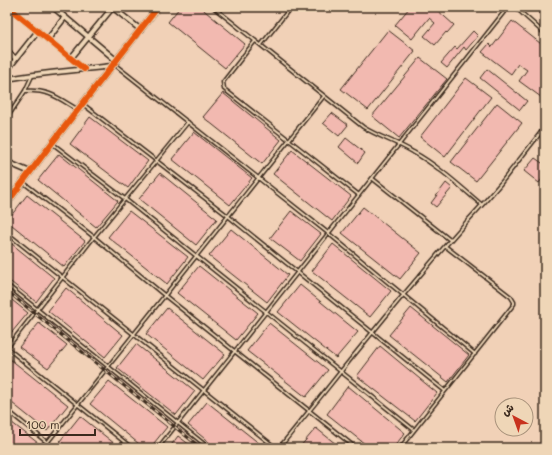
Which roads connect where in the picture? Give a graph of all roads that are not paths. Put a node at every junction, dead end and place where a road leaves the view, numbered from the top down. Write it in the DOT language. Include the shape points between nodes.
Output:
graph roads {
  1 [pos="53,7"];
  2 [pos="113,7"];
  3 [pos="213,7"];
  4 [pos="291,7"];
  5 [pos="508,7"];
  6 [pos="515,7"];
  7 [pos="7,8"];
  8 [pos="157,8"];
  9 [pos="65,17"];
  10 [pos="141,30"];
  11 [pos="38,31"];
  12 [pos="545,34"];
  13 [pos="89,37"];
  14 [pos="48,39"];
  15 [pos="255,41"];
  16 [pos="261,45"];
  17 [pos="7,52"];
  18 [pos="15,58"];
  19 [pos="71,58"];
  20 [pos="115,64"];
  21 [pos="84,69"];
  22 [pos="7,70"];
  23 [pos="32,74"];
  24 [pos="7,78"];
  25 [pos="25,91"];
  26 [pos="324,96"];
  27 [pos="83,104"];
  28 [pos="78,110"];
  29 [pos="8,114"];
  30 [pos="7,118"];
  31 [pos="188,122"];
  32 [pos="545,126"];
  33 [pos="289,140"];
  34 [pos="52,143"];
  35 [pos="400,145"];
  36 [pos="157,160"];
  37 [pos="7,162"];
  38 [pos="30,172"];
  39 [pos="258,178"];
  40 [pos="372,179"];
  41 [pos="24,182"];
  42 [pos="359,195"];
  43 [pos="125,199"];
  44 [pos="7,203"];
  45 [pos="482,205"];
  46 [pos="228,216"];
  47 [pos="7,233"];
  48 [pos="328,233"];
  49 [pos="94,237"];
  50 [pos="450,240"];
  51 [pos="445,246"];
  52 [pos="196,256"];
  53 [pos="297,272"];
  54 [pos="61,278"];
  55 [pos="7,285"];
  56 [pos="164,295"];
  57 [pos="403,295"];
  58 [pos="37,309"];
  59 [pos="266,311"];
  60 [pos="372,332"];
  61 [pos="133,335"];
  62 [pos="7,348"];
  63 [pos="235,351"];
  64 [pos="475,354"];
  65 [pos="108,366"];
  66 [pos="341,372"];
  67 [pos="203,390"];
  68 [pos="445,391"];
  69 [pos="77,404"];
  70 [pos="7,410"];
  71 [pos="310,410"];
  72 [pos="178,422"];
  73 [pos="414,430"];
  74 [pos="47,442"];
  75 [pos="43,448"];
  76 [pos="54,448"];
  77 [pos="132,448"];
  78 [pos="158,448"];
  79 [pos="209,448"];
  80 [pos="276,448"];
  81 [pos="279,448"];
  82 [pos="356,448"];
  83 [pos="400,448"];
  1 -- 9 [label="street"];
  2 -- 10 [label="street"];
  2 -- 13 [label="street"];
  3 -- 15 [label="lane"];
  4 -- 16 [label="lane"];
  5 -- 35 [label="lane"];
  6 -- 12 [label="lane"];
  7 -- 11 [label="street"];
  8 -- 10 [label="street"];
  9 -- 13 [label="street"];
  9 -- 14 [label="street"];
  10 -- 20 [label="street"];
  11 -- 14 [label="street"];
  11 -- 18 [label="street"];
  13 -- 19 [label="street"];
  13 -- 20 [label="street"];
  14 -- 19 [label="street"];
  15 -- 16 [label="lane"];
  15 -- 33 [label="lane" via="223,82 223,87"];
  16 -- 26 [label="lane"];
  17 -- 18 [label="street"];
  18 -- 22 [label="street"];
  19 -- 21 [label="street"];
  20 -- 21 [label="street"];
  20 -- 27 [label="street"];
  20 -- 31 [label="lane"];
  21 -- 23 [label="street"];
  23 -- 24 [label="street"];
  23 -- 25 [label="lane"];
  25 -- 28 [label="lane" via="49,93"];
  25 -- 29 [label="lane"];
  26 -- 33 [label="lane"];
  26 -- 35 [label="lane" via="372,133"];
  27 -- 28 [label="street"];
  27 -- 36 [label="lane"];
  28 -- 34 [label="street"];
  29 -- 30 [label="lane"];
  31 -- 36 [label="lane"];
  31 -- 39 [label="lane"];
  32 -- 45 [label="lane"];
  33 -- 39 [label="lane"];
  33 -- 42 [label="lane"];
  34 -- 38 [label="street"];
  34 -- 43 [label="lane"];
  35 -- 40 [label="lane"];
  35 -- 45 [label="lane" via="428,162"];
  36 -- 43 [label="lane"];
  36 -- 46 [label="lane"];
  37 -- 38 [label="street"];
  38 -- 41 [label="street"];
  39 -- 46 [label="lane"];
  39 -- 48 [label="lane"];
  40 -- 42 [label="lane"];
  40 -- 50 [label="lane"];
  41 -- 44 [label="street"];
  41 -- 49 [label="lane"];
  42 -- 48 [label="lane"];
  43 -- 49 [label="lane"];
  43 -- 52 [label="lane"];
  45 -- 50 [label="lane"];
  46 -- 52 [label="lane"];
  46 -- 53 [label="lane"];
  47 -- 54 [label="lane"];
  48 -- 53 [label="lane"];
  48 -- 57 [label="lane"];
  49 -- 54 [label="lane"];
  49 -- 56 [label="lane"];
  50 -- 51 [label="lane"];
  51 -- 57 [label="lane"];
  51 -- 64 [label="lane" via="514,302"];
  52 -- 56 [label="lane"];
  52 -- 59 [label="lane"];
  53 -- 59 [label="lane"];
  53 -- 60 [label="lane"];
  54 -- 58 [label="lane"];
  54 -- 61 [label="lane"];
  55 -- 58 [label="lane"];
  56 -- 61 [label="lane"];
  56 -- 63 [label="lane"];
  57 -- 60 [label="lane"];
  57 -- 64 [label="lane"];
  58 -- 62 [label="lane"];
  58 -- 65 [label="lane"];
  59 -- 63 [label="lane"];
  59 -- 66 [label="lane"];
  60 -- 66 [label="lane"];
  60 -- 68 [label="lane"];
  61 -- 65 [label="lane"];
  61 -- 67 [label="lane"];
  62 -- 69 [label="lane"];
  63 -- 67 [label="lane"];
  63 -- 71 [label="lane"];
  64 -- 68 [label="lane"];
  65 -- 69 [label="lane"];
  65 -- 72 [label="lane"];
  66 -- 71 [label="lane"];
  66 -- 73 [label="lane"];
  67 -- 72 [label="lane"];
  67 -- 80 [label="lane"];
  68 -- 73 [label="lane"];
  69 -- 74 [label="lane"];
  69 -- 77 [label="lane"];
  70 -- 74 [label="lane"];
  71 -- 81 [label="lane"];
  71 -- 82 [label="lane"];
  72 -- 78 [label="lane"];
  72 -- 79 [label="lane"];
  73 -- 83 [label="lane"];
  74 -- 75 [label="lane"];
  74 -- 76 [label="lane"];
}
